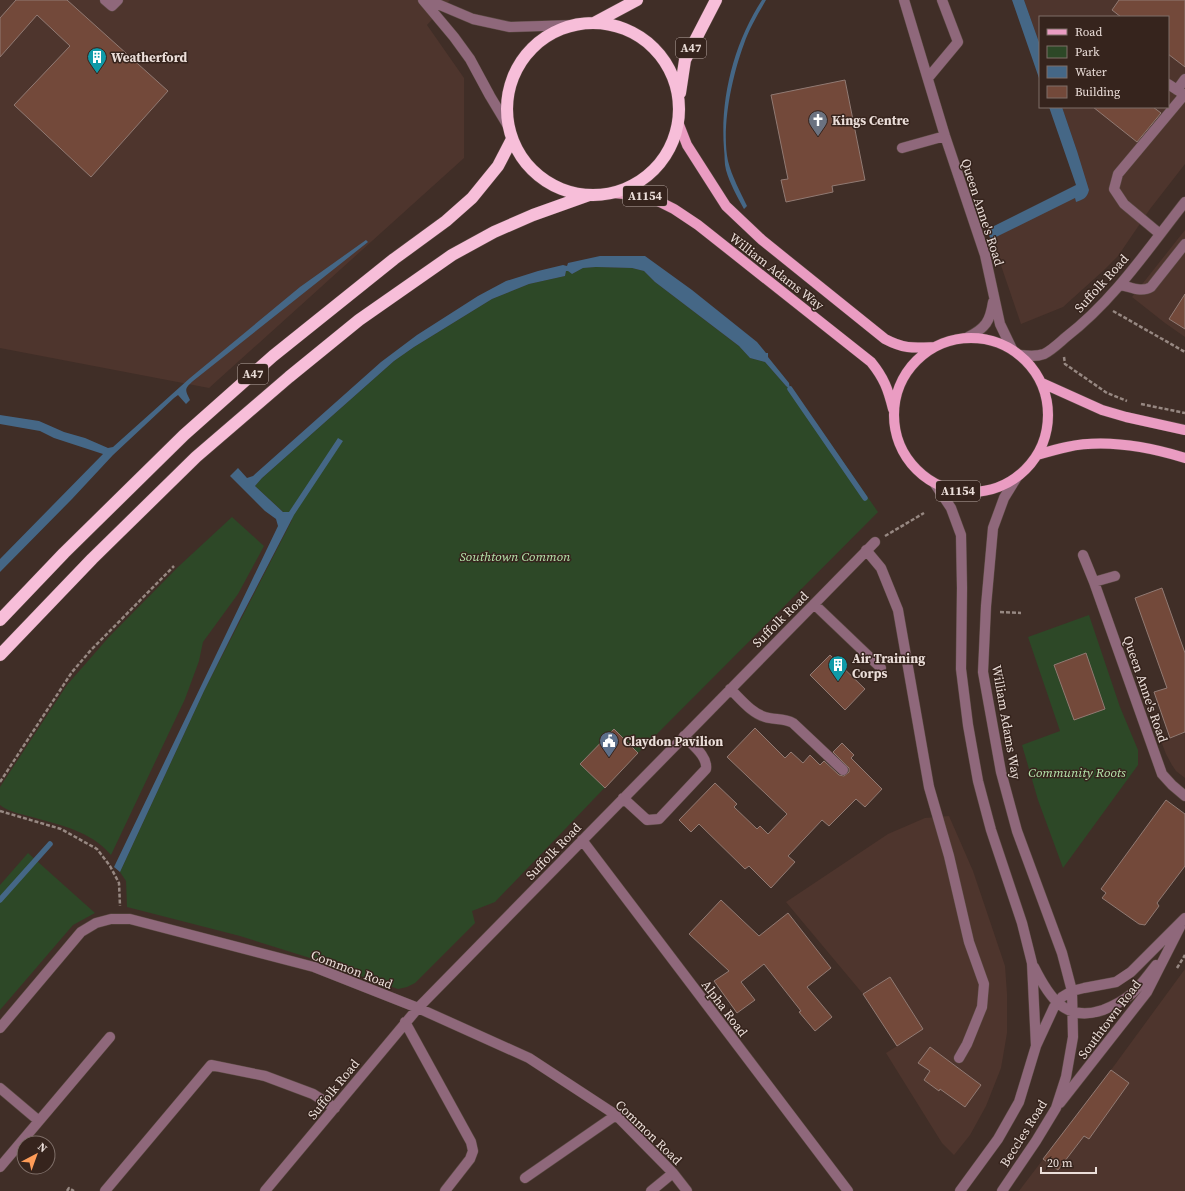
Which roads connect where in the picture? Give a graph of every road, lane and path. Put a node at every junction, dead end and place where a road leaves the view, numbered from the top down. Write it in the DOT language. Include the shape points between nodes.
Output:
graph roads {
  1 [pos="105,0"];
  2 [pos="118,0"];
  3 [pos="423,0"];
  4 [pos="428,0"];
  5 [pos="637,0"];
  6 [pos="716,0"];
  7 [pos="904,0"];
  8 [pos="942,0"];
  9 [pos="594,23"];
  10 [pos="574,25"];
  11 [pos="1185,79"];
  12 [pos="929,82"];
  13 [pos="1169,85"];
  14 [pos="1182,93"];
  15 [pos="679,101"];
  16 [pos="678,122"];
  17 [pos="508,126"];
  18 [pos="944,136"];
  19 [pos="512,139"];
  20 [pos="902,148"];
  21 [pos="614,193"];
  22 [pos="589,195"];
  23 [pos="1185,202"];
  24 [pos="1160,234"];
  25 [pos="1185,244"];
  26 [pos="1120,285"];
  27 [pos="995,296"];
  28 [pos="1109,317"];
  29 [pos="968,337"];
  30 [pos="934,346"];
  31 [pos="1016,352"];
  32 [pos="1067,352"];
  33 [pos="1185,352"];
  34 [pos="1042,383"];
  35 [pos="1131,402"];
  36 [pos="1137,404"];
  37 [pos="894,410"];
  38 [pos="1185,413"];
  39 [pos="1185,430"];
  40 [pos="1037,455"];
  41 [pos="1185,458"];
  42 [pos="1017,477"];
  43 [pos="935,484"];
  44 [pos="924,513"];
  45 [pos="875,542"];
  46 [pos="866,550"];
  47 [pos="1084,555"];
  48 [pos="174,566"];
  49 [pos="1116,576"];
  50 [pos="1094,582"];
  51 [pos="814,604"];
  52 [pos="1000,612"];
  53 [pos="1021,613"];
  54 [pos="0,620"];
  55 [pos="0,655"];
  56 [pos="882,668"];
  57 [pos="730,689"];
  58 [pos="684,736"];
  59 [pos="843,770"];
  60 [pos="0,782"];
  61 [pos="1185,796"];
  62 [pos="623,798"];
  63 [pos="0,811"];
  64 [pos="582,840"];
  65 [pos="1185,918"];
  66 [pos="121,919"];
  67 [pos="1168,951"];
  68 [pos="1032,963"];
  69 [pos="1072,992"];
  70 [pos="1057,1003"];
  71 [pos="418,1008"];
  72 [pos="1073,1012"];
  73 [pos="405,1022"];
  74 [pos="0,1028"];
  75 [pos="110,1037"];
  76 [pos="1036,1046"];
  77 [pos="959,1058"];
  78 [pos="0,1088"];
  79 [pos="335,1108"];
  80 [pos="1056,1108"];
  81 [pos="616,1114"];
  82 [pos="39,1121"];
  83 [pos="0,1167"];
  84 [pos="673,1173"];
  85 [pos="525,1178"];
  86 [pos="67,1191"];
  87 [pos="74,1191"];
  88 [pos="105,1191"];
  89 [pos="265,1191"];
  90 [pos="445,1191"];
  91 [pos="651,1191"];
  92 [pos="687,1191"];
  93 [pos="848,1191"];
  94 [pos="960,1191"];
  95 [pos="1002,1191"];
  1 -- 2 [label="street" via="112,6"];
  3 -- 17 [label="street" via="470,59"];
  4 -- 10 [label="street" via="473,19 510,27"];
  5 -- 9 [label="highway"];
  6 -- 15 [label="highway, A47" via="685,60"];
  7 -- 12 [label="street, Queen Anne's Road"];
  8 -- 12 [label="street" via="958,42"];
  9 -- 10 [label="highway"];
  9 -- 15 [label="highway" via="619,27 642,38 660,55 673,76"];
  10 -- 17 [label="highway" via="553,32 535,45 521,62 511,82 507,103"];
  11 -- 14 [label="street"];
  12 -- 18 [label="street, Queen Anne's Road"];
  13 -- 14 [label="street"];
  14 -- 24 [label="street" via="1118,174 1114,189 1124,204"];
  15 -- 16 [label="highway"];
  16 -- 21 [label="highway" via="671,146 657,167 637,183"];
  16 -- 30 [label="main road, William Adams Way / A1154" via="687,145 726,206 762,240 885,339 897,345 914,348"];
  17 -- 19 [label="highway"];
  18 -- 20 [label="street"];
  18 -- 27 [label="street, Queen Anne's Road" via="985,255"];
  19 -- 22 [label="highway" via="524,161 542,178 564,190"];
  19 -- 54 [label="highway, A47" via="498,166 472,198 273,356 190,430 64,553"];
  21 -- 22 [label="highway"];
  21 -- 37 [label="main road, William Adams Way / A1154" via="648,196 698,225 871,362 881,375"];
  22 -- 55 [label="highway, A47" via="494,232 452,255 359,320 196,457 92,559"];
  23 -- 24 [label="street, Suffolk Road"];
  24 -- 26 [label="street, Suffolk Road"];
  25 -- 26 [label="street" via="1151,288 1145,291"];
  26 -- 31 [label="street, Suffolk Road" via="1075,330 1044,354 1032,357"];
  27 -- 29 [label="street, Queen Anne's Road" via="985,324 980,331"];
  27 -- 31 [label="street, Queen Anne's Road" via="1000,324"];
  28 -- 33 [label="path" via="1114,312"];
  29 -- 30 [label="main road, A1154"];
  29 -- 31 [label="main road, A1154" via="998,342"];
  30 -- 37 [label="main road, A1154" via="913,363 899,385"];
  31 -- 34 [label="main road, A1154"];
  32 -- 35 [label="path" via="1064,355 1065,364 1107,393"];
  34 -- 39 [label="main road" via="1102,410"];
  34 -- 40 [label="main road, A1154" via="1047,401 1048,420 1045,438"];
  36 -- 38 [label="path"];
  37 -- 43 [label="main road, A1154" via="896,433 904,454 919,474"];
  40 -- 41 [label="main road" via="1068,447 1096,444 1142,447"];
  40 -- 42 [label="main road, A1154"];
  42 -- 43 [label="main road, A1154" via="998,487 978,492 957,491"];
  42 -- 69 [label="street, William Adams Way" via="1004,498 993,528 983,672 1001,772 1017,831 1062,953"];
  43 -- 68 [label="street" via="951,508 962,535 961,670 978,781"];
  44 -- 45 [label="path"];
  45 -- 46 [label="street, Suffolk Road"];
  46 -- 51 [label="street, Suffolk Road"];
  46 -- 77 [label="street" via="881,568 898,610 929,787 949,856 969,942 984,984 982,1007"];
  47 -- 50 [label="street, Queen Anne's Road"];
  48 -- 60 [label="path" via="72,672"];
  49 -- 50 [label="street"];
  50 -- 61 [label="street, Queen Anne's Road" via="1162,774"];
  51 -- 56 [label="street"];
  51 -- 57 [label="street, Suffolk Road"];
  52 -- 53 [label="path"];
  57 -- 58 [label="street, Suffolk Road"];
  57 -- 59 [label="street" via="758,714 786,719 793,723"];
  58 -- 62 [label="street, Suffolk Road"];
  58 -- 62 [label="street" via="702,754 707,764 706,769 659,818 647,820"];
  62 -- 64 [label="street, Suffolk Road"];
  63 -- 66 [label="path" via="62,829 97,849 119,883"];
  64 -- 71 [label="street, Suffolk Road"];
  64 -- 93 [label="street, Alpha Road"];
  65 -- 67 [label="street, Southtown Road"];
  65 -- 69 [label="street, Southtown Road" via="1131,972 1116,982"];
  66 -- 71 [label="street, Common Road" via="130,919 314,967"];
  66 -- 74 [label="street, Common Road" via="96,922 81,932"];
  67 -- 72 [label="street" via="1131,995 1116,1006 1085,1014"];
  67 -- 80 [label="street, Southtown Road" via="1147,992"];
  68 -- 70 [label="street" via="1044,986"];
  68 -- 76 [label="street"];
  69 -- 70 [label="street, Southtown Road"];
  69 -- 72 [label="street, Beccles Road"];
  70 -- 72 [label="street"];
  70 -- 76 [label="street, Southtown Road"];
  71 -- 73 [label="street, Suffolk Road"];
  71 -- 81 [label="street, Common Road" via="529,1058"];
  72 -- 80 [label="street, Beccles Road" via="1070,1059"];
  73 -- 79 [label="street, Suffolk Road"];
  73 -- 90 [label="street" via="471,1142 473,1151 470,1159"];
  75 -- 82 [label="street"];
  76 -- 94 [label="street, Beccles Road" via="1019,1102 998,1139"];
  78 -- 82 [label="street"];
  79 -- 88 [label="street" via="313,1094 265,1076 211,1066"];
  79 -- 89 [label="street, Suffolk Road"];
  80 -- 95 [label="street, Beccles Road"];
  81 -- 84 [label="street, Common Road"];
  81 -- 85 [label="street"];
  82 -- 83 [label="street"];
  84 -- 91 [label="street"];
  84 -- 92 [label="street, Common Road"];
  86 -- 87 [label="path" via="69,1188"];
}
